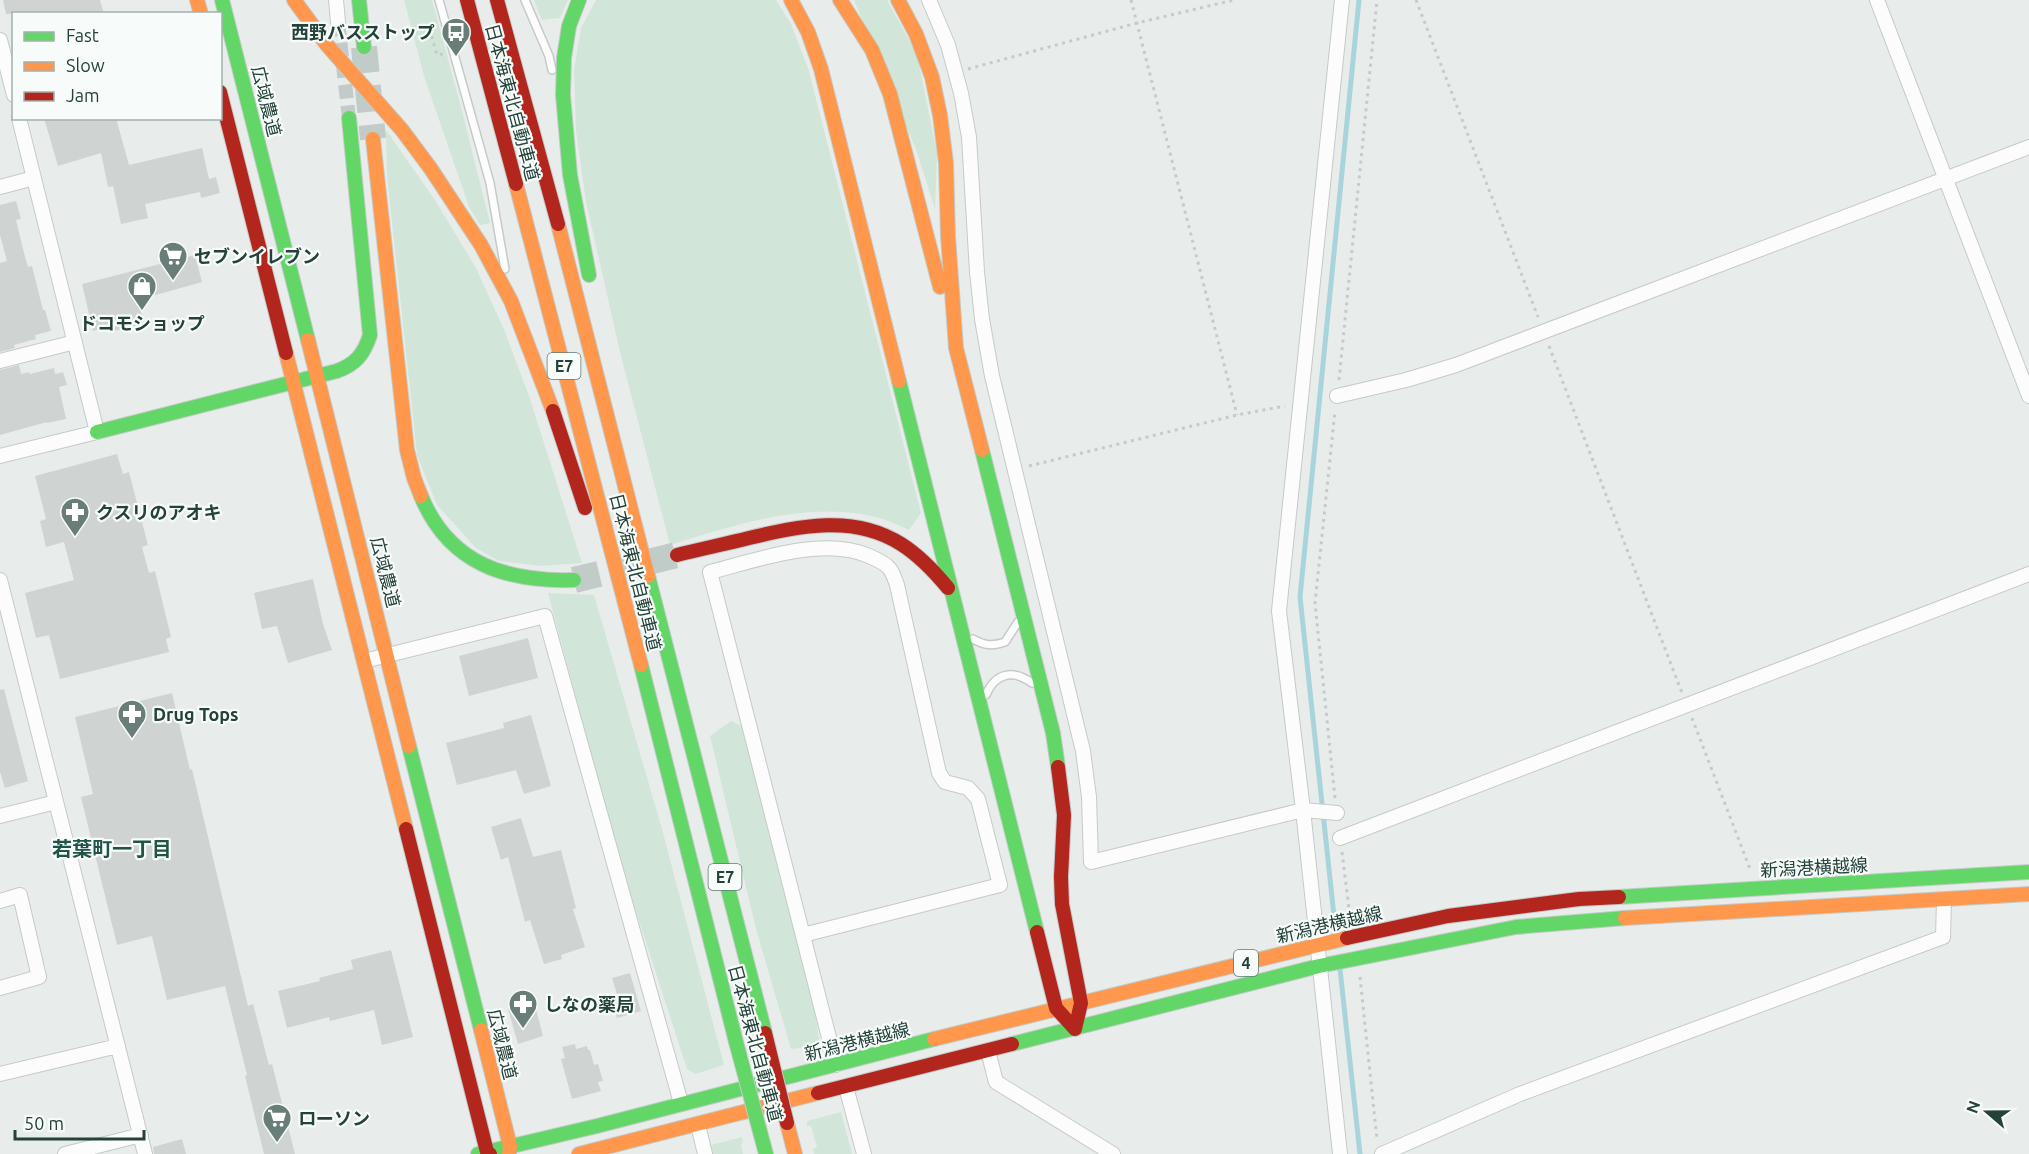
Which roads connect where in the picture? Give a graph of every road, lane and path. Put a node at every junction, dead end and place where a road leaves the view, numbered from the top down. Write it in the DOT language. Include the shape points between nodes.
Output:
graph roads {
  1 [pos="222,0"];
  2 [pos="294,0"];
  3 [pos="336,0"];
  4 [pos="359,0"];
  5 [pos="439,0"];
  6 [pos="467,0"];
  7 [pos="498,0"];
  8 [pos="525,0"];
  9 [pos="579,0"];
  10 [pos="791,0"];
  11 [pos="840,0"];
  12 [pos="898,0"];
  13 [pos="928,0"];
  14 [pos="1131,0"];
  15 [pos="1234,0"];
  16 [pos="1342,0"];
  17 [pos="1377,0"];
  18 [pos="1416,0"];
  19 [pos="1877,0"];
  20 [pos="338,22"];
  21 [pos="1137,23"];
  22 [pos="416,28"];
  23 [pos="0,40"];
  24 [pos="364,47"];
  25 [pos="448,52"];
  26 [pos="955,72"];
  27 [pos="553,78"];
  28 [pos="12,87"];
  29 [pos="555,88"];
  30 [pos="222,100"];
  31 [pos="349,118"];
  32 [pos="20,120"];
  33 [pos="373,139"];
  34 [pos="566,143"];
  35 [pos="2029,147"];
  36 [pos="34,178"];
  37 [pos="1945,179"];
  38 [pos="0,187"];
  39 [pos="593,293"];
  40 [pos="511,301"];
  41 [pos="1544,332"];
  42 [pos="75,342"];
  43 [pos="956,348"];
  44 [pos="0,361"];
  45 [pos="318,376"];
  46 [pos="293,382"];
  47 [pos="1337,396"];
  48 [pos="2029,396"];
  49 [pos="1300,403"];
  50 [pos="1237,415"];
  51 [pos="97,432"];
  52 [pos="0,456"];
  53 [pos="1014,469"];
  54 [pos="651,534"];
  55 [pos="676,555"];
  56 [pos="2029,574"];
  57 [pos="0,580"];
  58 [pos="574,580"];
  59 [pos="952,593"];
  60 [pos="1019,596"];
  61 [pos="962,633"];
  62 [pos="388,655"];
  63 [pos="364,661"];
  64 [pos="1045,696"];
  65 [pos="1686,705"];
  66 [pos="982,710"];
  67 [pos="685,720"];
  68 [pos="658,733"];
  69 [pos="56,801"];
  70 [pos="1303,810"];
  71 [pos="1337,813"];
  72 [pos="0,816"];
  73 [pos="1340,838"];
  74 [pos="2029,872"];
  75 [pos="1752,888"];
  76 [pos="2029,894"];
  77 [pos="1944,899"];
  78 [pos="0,901"];
  79 [pos="803,935"];
  80 [pos="1353,937"];
  81 [pos="1317,945"];
  82 [pos="1358,957"];
  83 [pos="1319,966"];
  84 [pos="0,988"];
  85 [pos="1081,1003"];
  86 [pos="1056,1008"];
  87 [pos="1075,1029"];
  88 [pos="118,1046"];
  89 [pos="988,1051"];
  90 [pos="836,1065"];
  91 [pos="0,1074"];
  92 [pos="846,1087"];
  93 [pos="681,1103"];
  94 [pos="698,1125"];
  95 [pos="141,1135"];
  96 [pos="1380,1148"];
  97 [pos="510,1150"];
  98 [pos="485,1153"];
  99 [pos="64,1154"];
  100 [pos="146,1154"];
  101 [pos="579,1154"];
  102 [pos="705,1154"];
  103 [pos="766,1154"];
  104 [pos="795,1154"];
  105 [pos="864,1154"];
  106 [pos="1113,1154"];
  107 [pos="1340,1154"];
  1 -- 45 [label="main road, 広域農道"];
  2 -- 40 [label="main road" via="431,169 481,245"];
  3 -- 20 [label="street"];
  4 -- 24 [label="main road"];
  5 -- 40 [label="lane" via="490,183"];
  6 -- 68 [label="main road, 日本海東北自動車道 / E7"];
  7 -- 67 [label="main road, 日本海東北自動車道 / E7"];
  8 -- 27 [label="lane" via="549,56"];
  9 -- 34 [label="main road" via="566,38"];
  10 -- 59 [label="main road" via="821,69"];
  11 -- 43 [label="main road" via="872,50 890,94"];
  12 -- 43 [label="main road" via="932,77 940,115"];
  13 -- 26 [label="street"];
  14 -- 21 [label="path"];
  15 -- 21 [label="path"];
  16 -- 49 [label="street"];
  17 -- 47 [label="path"];
  18 -- 41 [label="path"];
  19 -- 37 [label="street"];
  21 -- 26 [label="path"];
  21 -- 50 [label="path"];
  22 -- 25 [label="path" via="429,27 437,55"];
  23 -- 28 [label="street"];
  26 -- 53 [label="street" via="969,137 982,319"];
  29 -- 34 [label="lane"];
  30 -- 46 [label="main road"];
  31 -- 45 [label="main road" via="370,335 356,364"];
  32 -- 36 [label="street"];
  33 -- 58 [label="main road" via="407,450 424,506 451,544 490,569 535,580"];
  34 -- 39 [label="main road" via="576,224"];
  35 -- 37 [label="street"];
  36 -- 38 [label="street"];
  36 -- 42 [label="street"];
  37 -- 41 [label="street"];
  37 -- 48 [label="street"];
  40 -- 68 [label="main road" via="546,388"];
  41 -- 47 [label="street" via="1456,365"];
  41 -- 65 [label="path"];
  42 -- 44 [label="street"];
  42 -- 51 [label="street"];
  43 -- 60 [label="main road"];
  45 -- 46 [label="main road"];
  45 -- 62 [label="main road, 広域農道"];
  46 -- 51 [label="main road"];
  46 -- 63 [label="main road"];
  47 -- 71 [label="path" via="1315,603"];
  49 -- 50 [label="path"];
  49 -- 70 [label="street" via="1279,611"];
  50 -- 53 [label="path"];
  51 -- 52 [label="street"];
  53 -- 70 [label="street" via="1083,751 1091,862"];
  54 -- 67 [label="main road"];
  55 -- 59 [label="main road" via="797,527 853,525 894,538 938,574"];
  56 -- 65 [label="street"];
  57 -- 69 [label="street"];
  59 -- 61 [label="main road"];
  60 -- 61 [label="lane" via="1018,621 1005,642 983,645"];
  60 -- 64 [label="main road"];
  61 -- 66 [label="main road"];
  62 -- 63 [label="street"];
  62 -- 93 [label="street" via="545,616"];
  62 -- 97 [label="main road, 広域農道"];
  63 -- 98 [label="main road"];
  64 -- 66 [label="lane" via="1024,677 1004,676 987,692"];
  64 -- 85 [label="main road" via="1064,815 1062,904"];
  65 -- 73 [label="street"];
  65 -- 75 [label="path" via="1750,866"];
  66 -- 86 [label="main road"];
  67 -- 104 [label="main road, 日本海東北自動車道 / E7, bridge"];
  68 -- 103 [label="main road, 日本海東北自動車道 / E7, bridge"];
  69 -- 72 [label="street"];
  69 -- 88 [label="street"];
  70 -- 71 [label="street"];
  70 -- 81 [label="street"];
  73 -- 80 [label="path"];
  74 -- 75 [label="main road, 新潟港横越線 / 4"];
  75 -- 80 [label="main road, 新潟港横越線 / 4" via="1579,899 1448,916"];
  76 -- 77 [label="main road, 4"];
  77 -- 82 [label="main road, 4" via="1516,927"];
  77 -- 96 [label="street" via="1943,937"];
  78 -- 84 [label="street" via="20,895 39,977"];
  79 -- 79 [label="street" via="1000,885 978,799 968,788 945,782 939,773 890,568 856,550 822,548 780,554 710,572"];
  79 -- 90 [label="street"];
  80 -- 81 [label="main road, 新潟港横越線 / 4"];
  81 -- 83 [label="street"];
  81 -- 85 [label="main road, 新潟港横越線 / 4"];
  82 -- 83 [label="main road, 4"];
  82 -- 96 [label="path"];
  83 -- 87 [label="main road, 4"];
  83 -- 107 [label="street"];
  85 -- 86 [label="main road, 新潟港横越線 / 4"];
  85 -- 87 [label="main road"];
  86 -- 87 [label="main road"];
  86 -- 90 [label="main road, 新潟港横越線 / 4"];
  87 -- 89 [label="main road, 4"];
  88 -- 91 [label="street"];
  88 -- 95 [label="street"];
  89 -- 92 [label="main road, 4"];
  89 -- 106 [label="street" via="996,1082"];
  90 -- 93 [label="main road, 新潟港横越線 / 4"];
  92 -- 94 [label="main road, 4"];
  92 -- 105 [label="street"];
  93 -- 97 [label="main road, 新潟港横越線 / 4"];
  94 -- 101 [label="main road, 4"];
  94 -- 102 [label="street"];
  95 -- 99 [label="street"];
  95 -- 100 [label="street"];
  97 -- 98 [label="main road, 新潟港横越線 / 4"];
}
